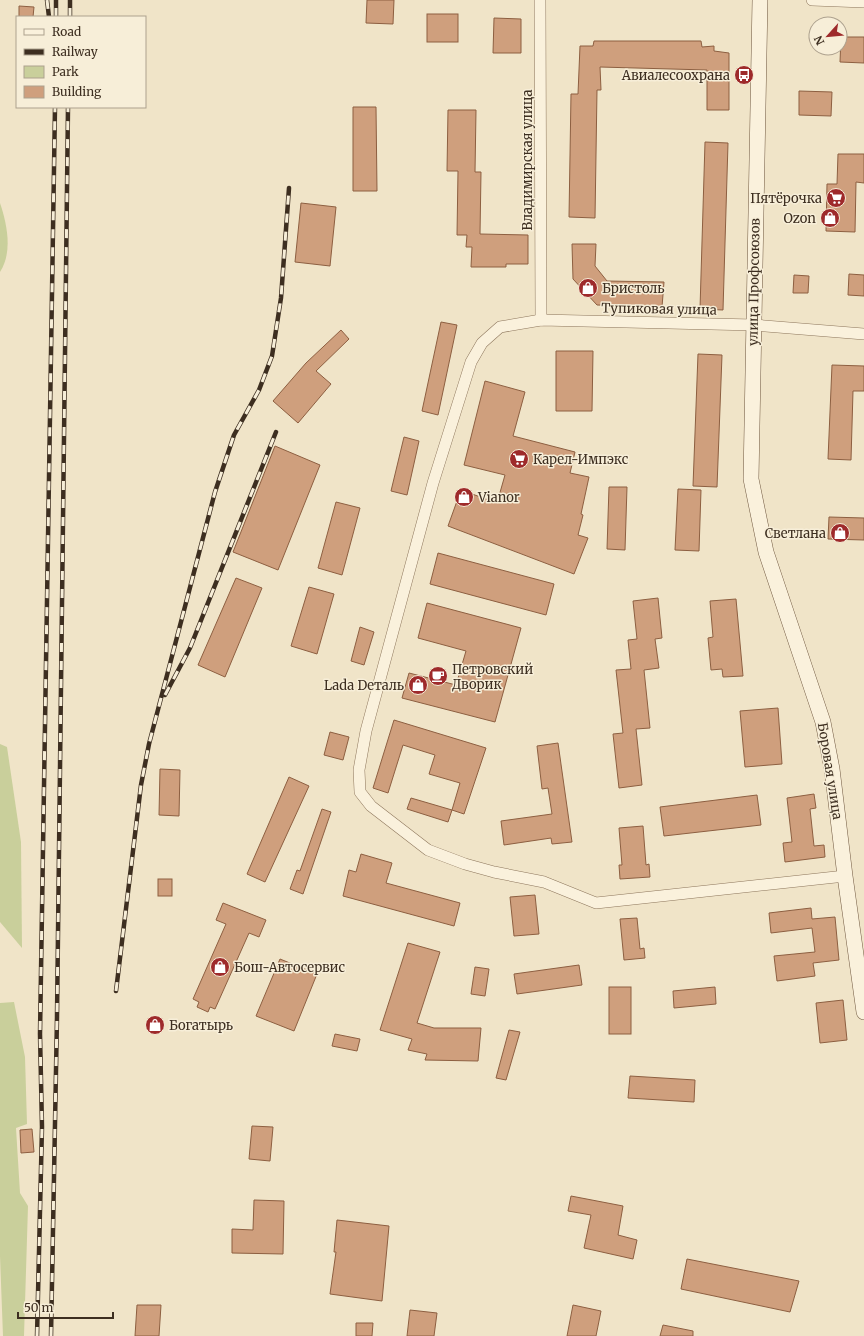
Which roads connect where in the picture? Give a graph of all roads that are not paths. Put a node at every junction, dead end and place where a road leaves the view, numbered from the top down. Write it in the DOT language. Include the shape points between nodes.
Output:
graph roads {
  1 [pos="540,0"];
  2 [pos="760,0"];
  3 [pos="812,0"];
  4 [pos="864,2"];
  5 [pos="541,320"];
  6 [pos="754,325"];
  7 [pos="864,334"];
  8 [pos="753,491"];
  9 [pos="845,876"];
  10 [pos="864,1012"];
  1 -- 5 [label="street, Владимирская улица"];
  2 -- 6 [label="main road, улица Профсоюзов"];
  3 -- 4 [label="street"];
  5 -- 6 [label="street, Тупиковая улица"];
  5 -- 9 [label="street, Тупиковая улица" via="500,327 482,343 471,362 433,483 366,731 359,770 360,792 371,806 428,850 494,872 544,882 596,903"];
  6 -- 7 [label="street, Тупиковая улица"];
  6 -- 8 [label="main road, улица Профсоюзов" via="751,479"];
  8 -- 9 [label="main road, Боровая улица" via="766,552 823,722 832,769"];
  9 -- 10 [label="main road, Боровая улица"];
}
